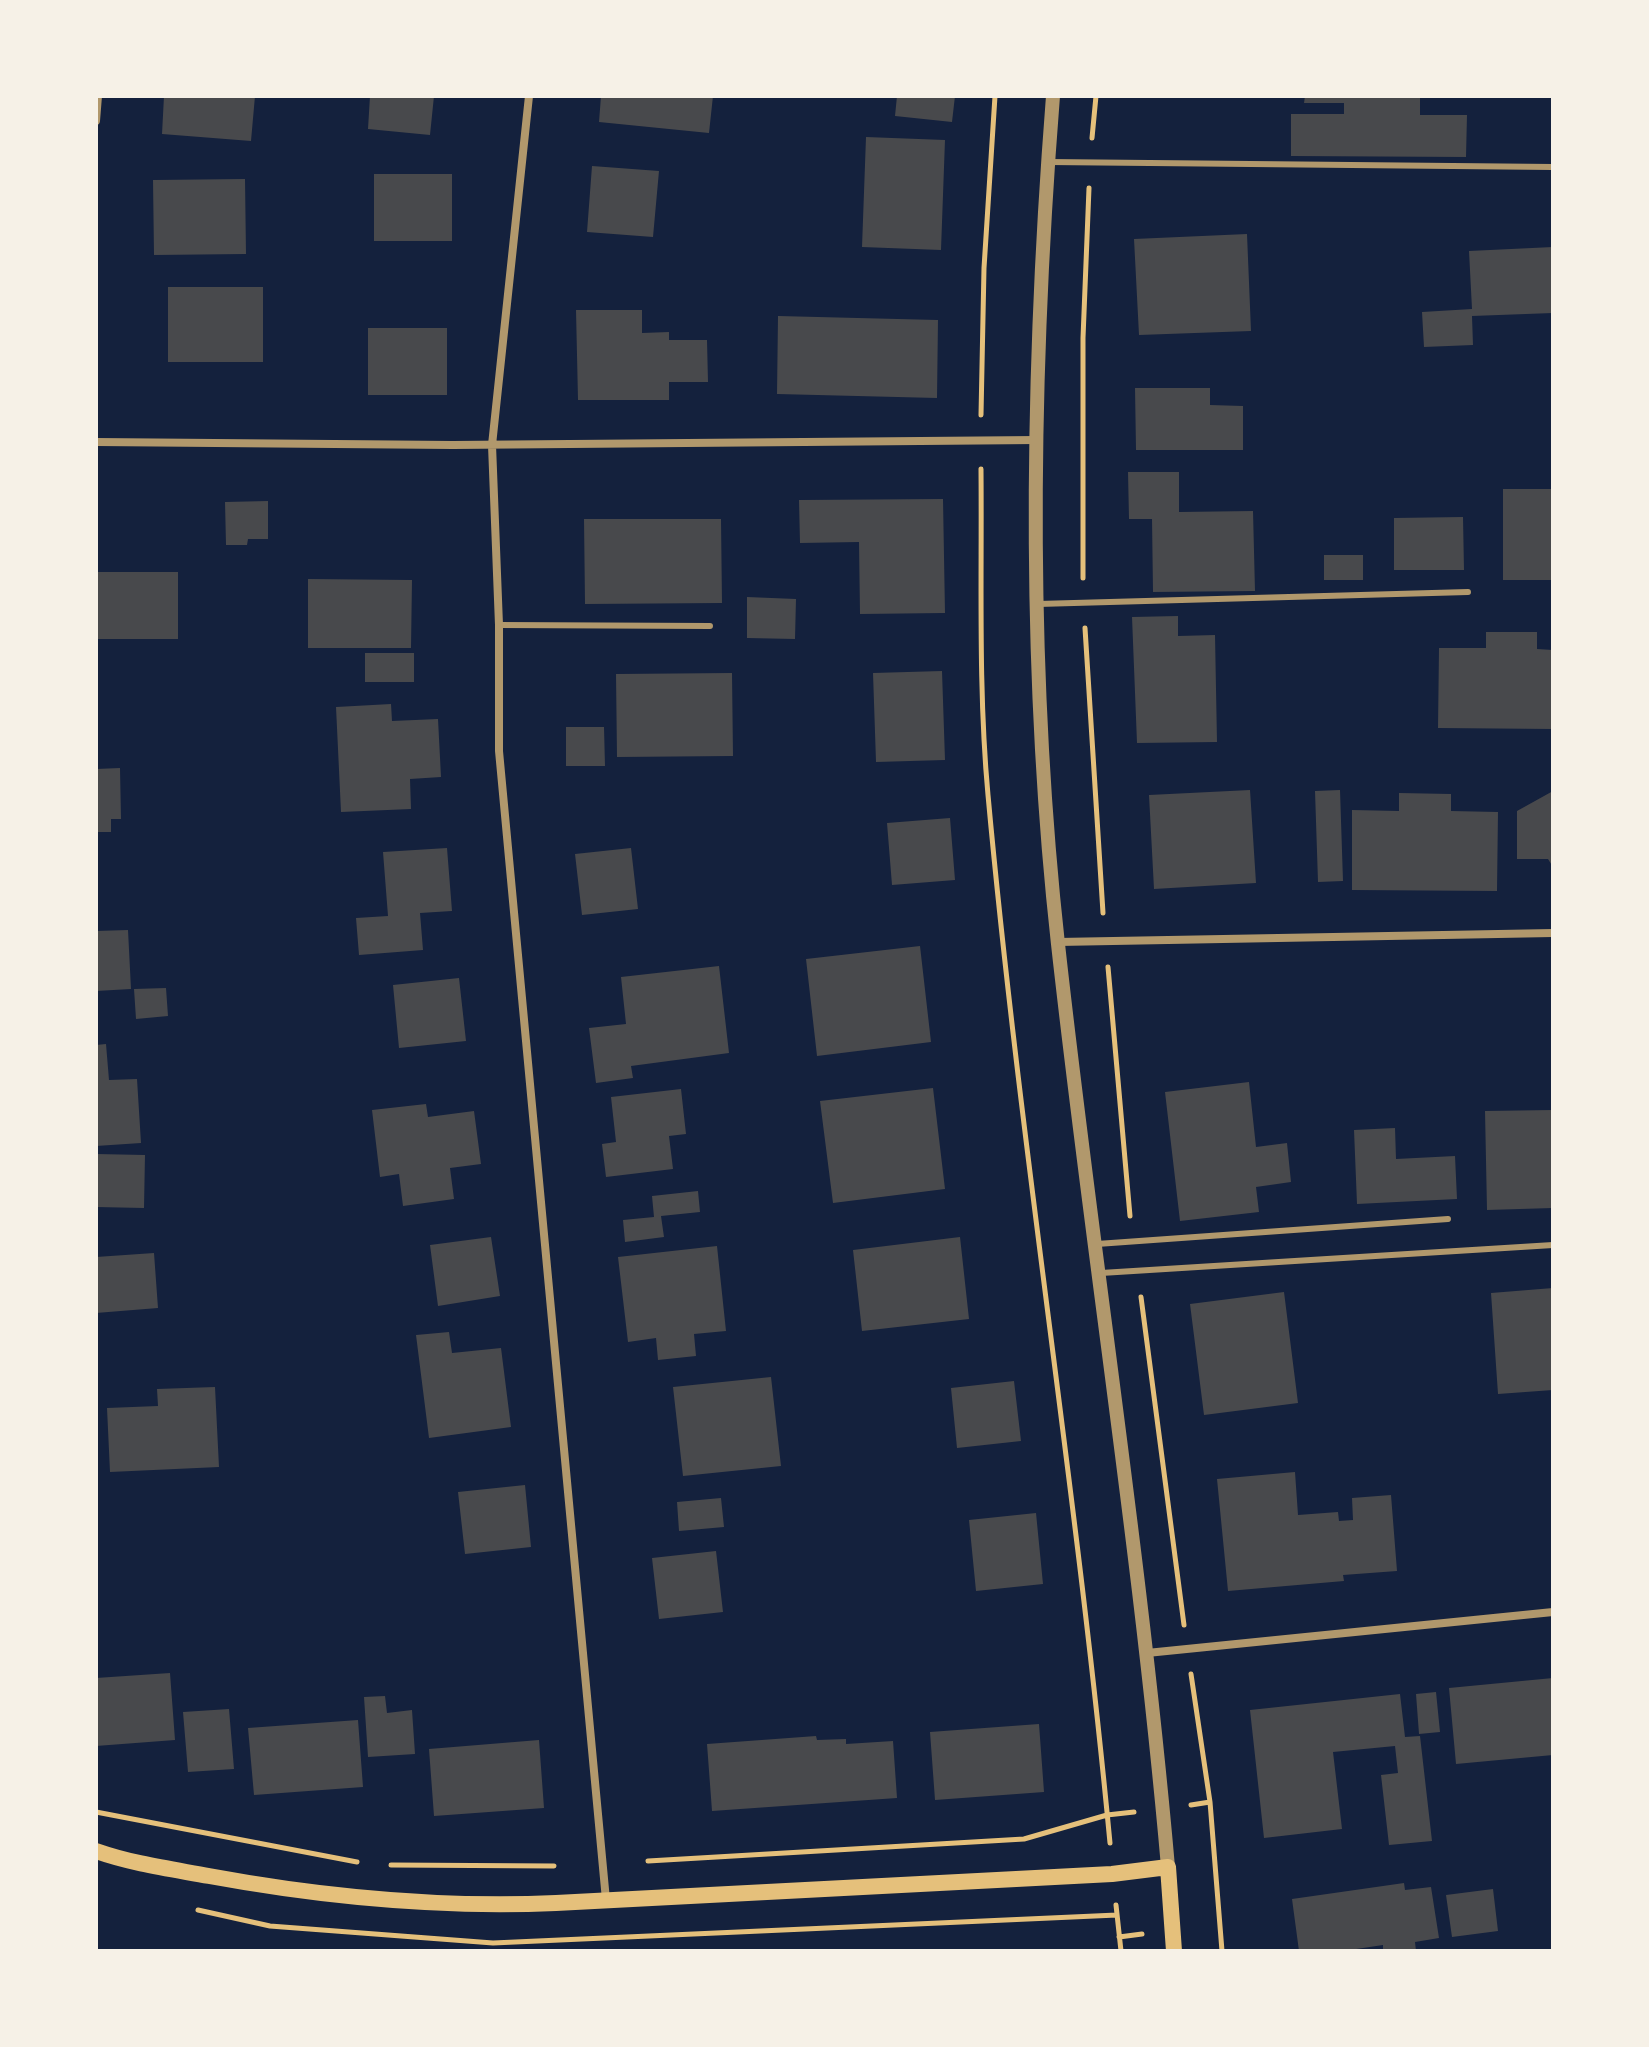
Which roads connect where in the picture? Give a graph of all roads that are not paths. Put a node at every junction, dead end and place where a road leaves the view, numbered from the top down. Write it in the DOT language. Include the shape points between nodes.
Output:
graph roads {
  1 [pos="98,96"];
  2 [pos="529,96"];
  3 [pos="1053,96"];
  4 [pos="96,121"];
  5 [pos="1048,162"];
  6 [pos="1553,167"];
  7 [pos="1038,440"];
  8 [pos="96,442"];
  9 [pos="492,445"];
  10 [pos="1468,592"];
  11 [pos="1038,604"];
  12 [pos="499,625"];
  13 [pos="710,626"];
  14 [pos="1553,933"];
  15 [pos="1058,942"];
  16 [pos="1448,1219"];
  17 [pos="1097,1244"];
  18 [pos="1553,1245"];
  19 [pos="1101,1273"];
  20 [pos="1553,1612"];
  21 [pos="1147,1653"];
  22 [pos="96,1851"];
  23 [pos="1168,1867"];
  24 [pos="606,1900"];
  25 [pos="1174,1951"];
  1 -- 4 [label="street"];
  2 -- 9 [label="street"];
  3 -- 5 [label="street"];
  5 -- 6 [label="lane"];
  5 -- 7 [label="street"];
  7 -- 9 [label="street"];
  7 -- 11 [label="street"];
  8 -- 9 [label="street"];
  9 -- 12 [label="street"];
  10 -- 11 [label="lane"];
  11 -- 15 [label="street"];
  12 -- 13 [label="lane"];
  12 -- 24 [label="street" via="499,751"];
  14 -- 15 [label="street"];
  15 -- 17 [label="street"];
  16 -- 17 [label="lane"];
  17 -- 19 [label="street"];
  18 -- 19 [label="lane"];
  19 -- 21 [label="street"];
  20 -- 21 [label="street"];
  21 -- 23 [label="street"];
  22 -- 24 [label="main road" via="124,1861 277,1888 445,1904"];
  23 -- 24 [label="main road"];
  23 -- 25 [label="main road"];
}
